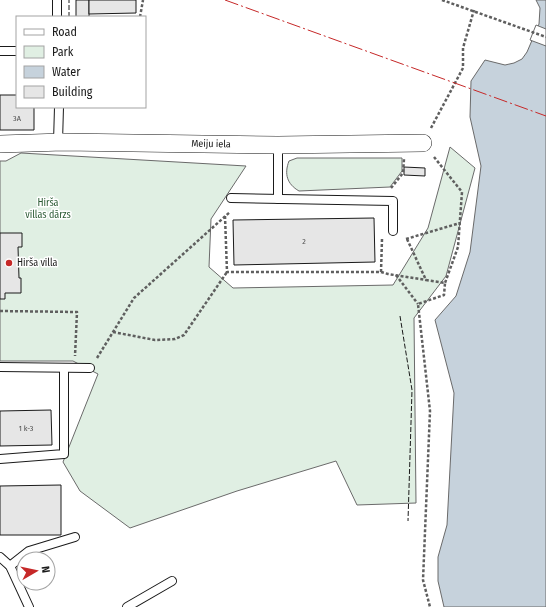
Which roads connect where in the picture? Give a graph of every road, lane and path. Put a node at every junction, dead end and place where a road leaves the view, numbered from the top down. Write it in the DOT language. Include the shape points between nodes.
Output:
graph roads {
  1 [pos="57,0"];
  2 [pos="143,0"];
  3 [pos="442,0"];
  4 [pos="474,10"];
  5 [pos="57,16"];
  6 [pos="140,16"];
  7 [pos="546,37"];
  8 [pos="0,51"];
  9 [pos="16,51"];
  10 [pos="59,108"];
  11 [pos="58,142"];
  12 [pos="422,143"];
  13 [pos="0,144"];
  14 [pos="278,145"];
  15 [pos="402,156"];
  16 [pos="231,198"];
  17 [pos="246,198"];
  18 [pos="278,199"];
  19 [pos="381,201"];
  20 [pos="225,216"];
  21 [pos="460,223"];
  22 [pos="393,231"];
  23 [pos="387,239"];
  24 [pos="400,239"];
  25 [pos="407,239"];
  26 [pos="227,272"];
  27 [pos="382,272"];
  28 [pos="396,275"];
  29 [pos="426,280"];
  30 [pos="445,283"];
  31 [pos="418,304"];
  32 [pos="0,311"];
  33 [pos="113,332"];
  34 [pos="0,368"];
  35 [pos="64,368"];
  36 [pos="75,368"];
  37 [pos="90,368"];
  38 [pos="0,459"];
  39 [pos="75,537"];
  40 [pos="0,557"];
  41 [pos="10,566"];
  42 [pos="172,581"];
  43 [pos="29,607"];
  44 [pos="127,607"];
  45 [pos="430,607"];
  1 -- 5 [label="lane"];
  2 -- 6 [label="path"];
  3 -- 4 [label="path"];
  4 -- 7 [label="path"];
  4 -- 12 [label="path" via="463,48 463,68"];
  8 -- 9 [label="lane"];
  10 -- 11 [label="lane"];
  11 -- 13 [label="street, Meiju iela"];
  11 -- 14 [label="street, Meiju iela"];
  12 -- 14 [label="street, Meiju iela"];
  12 -- 21 [label="path" via="462,192"];
  14 -- 18 [label="lane"];
  15 -- 19 [label="path" via="402,173"];
  16 -- 17 [label="lane"];
  17 -- 18 [label="lane"];
  17 -- 20 [label="path"];
  18 -- 19 [label="lane"];
  19 -- 22 [label="lane" via="393,201"];
  20 -- 26 [label="path"];
  20 -- 33 [label="path" via="134,298"];
  21 -- 25 [label="path"];
  21 -- 30 [label="path" via="458,247"];
  23 -- 27 [label="path" via="382,238"];
  24 -- 25 [label="path"];
  25 -- 29 [label="path"];
  26 -- 27 [label="path"];
  26 -- 33 [label="path" via="184,335 175,339 155,340"];
  27 -- 28 [label="path"];
  28 -- 29 [label="path"];
  28 -- 31 [label="path"];
  29 -- 30 [label="path"];
  30 -- 31 [label="path" via="444,295"];
  31 -- 45 [label="path" via="430,411 422,580"];
  32 -- 36 [label="path" via="77,312"];
  33 -- 37 [label="path"];
  34 -- 35 [label="lane"];
  35 -- 36 [label="lane"];
  35 -- 38 [label="lane" via="64,454"];
  36 -- 37 [label="lane"];
  39 -- 41 [label="lane" via="29,551"];
  40 -- 41 [label="lane"];
  41 -- 43 [label="lane"];
  42 -- 44 [label="lane"];
}
